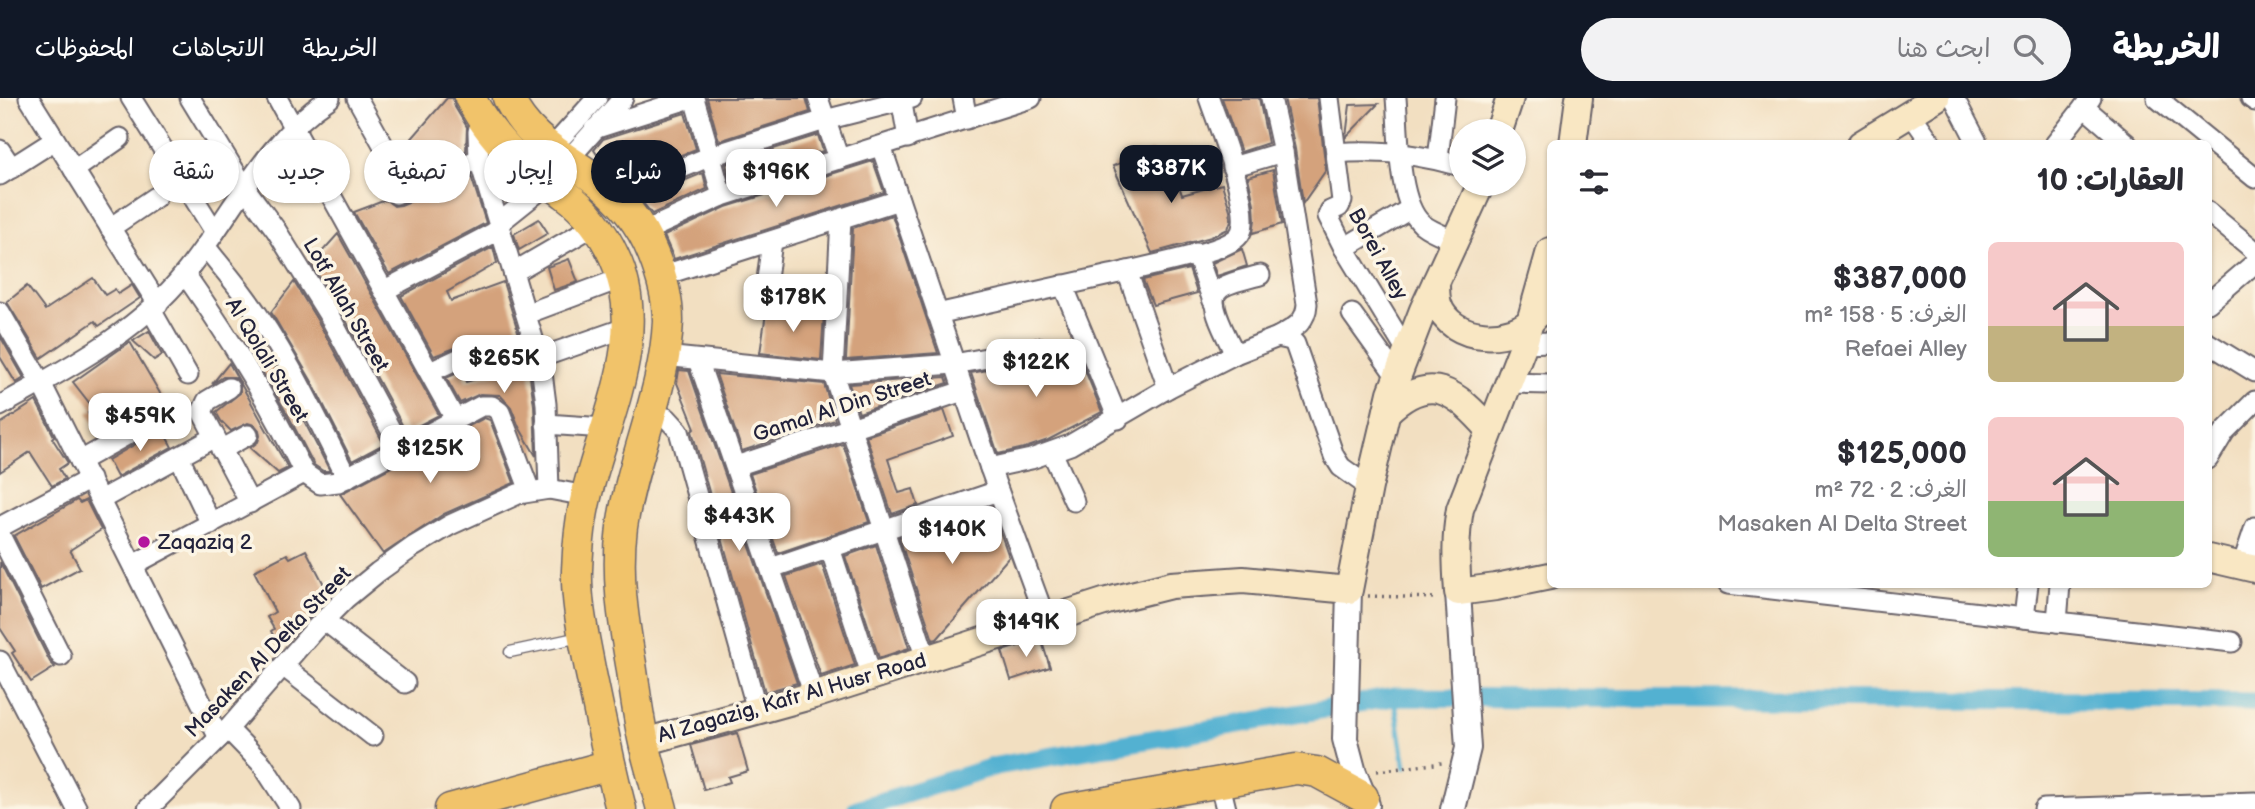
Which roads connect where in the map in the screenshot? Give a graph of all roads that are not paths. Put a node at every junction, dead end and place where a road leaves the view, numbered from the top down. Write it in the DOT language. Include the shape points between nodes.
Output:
graph roads {
  1 [pos="131,98"];
  2 [pos="190,98"];
  3 [pos="277,98"];
  4 [pos="330,98"];
  5 [pos="357,98"];
  6 [pos="508,98"];
  7 [pos="597,98"];
  8 [pos="623,98"];
  9 [pos="693,98"];
  10 [pos="818,98"];
  11 [pos="963,98"];
  12 [pos="1209,98"];
  13 [pos="1271,98"];
  14 [pos="1329,98"];
  15 [pos="1396,98"];
  16 [pos="1445,98"];
  17 [pos="1510,98"];
  18 [pos="1579,98"];
  19 [pos="1936,98"];
  20 [pos="1954,98"];
  21 [pos="2157,98"];
  22 [pos="905,99"];
  23 [pos="1025,99"];
  24 [pos="37,101"];
  25 [pos="2087,103"];
  26 [pos="1908,106"];
  27 [pos="475,108"];
  28 [pos="1503,119"];
  29 [pos="825,120"];
  30 [pos="967,120"];
  31 [pos="294,126"];
  32 [pos="594,129"];
  33 [pos="120,138"];
  34 [pos="908,138"];
  35 [pos="55,140"];
  36 [pos="380,140"];
  37 [pos="498,140"];
  38 [pos="537,140"];
  39 [pos="570,140"];
  40 [pos="1574,140"];
  41 [pos="1871,140"];
  42 [pos="1929,140"];
  43 [pos="1976,140"];
  44 [pos="2058,140"];
  45 [pos="2123,140"];
  46 [pos="2208,140"];
  47 [pos="2212,143"];
  48 [pos="577,144"];
  49 [pos="881,146"];
  50 [pos="0,150"];
  51 [pos="1283,152"];
  52 [pos="1401,152"];
  53 [pos="1336,153"];
  54 [pos="710,156"];
  55 [pos="479,159"];
  56 [pos="839,159"];
  57 [pos="1438,159"];
  58 [pos="1449,162"];
  59 [pos="470,163"];
  60 [pos="686,166"];
  61 [pos="1232,167"];
  62 [pos="74,170"];
  63 [pos="6,172"];
  64 [pos="2255,178"];
  65 [pos="245,188"];
  66 [pos="722,196"];
  67 [pos="1476,196"];
  68 [pos="577,198"];
  69 [pos="900,200"];
  70 [pos="149,202"];
  71 [pos="520,203"];
  72 [pos="620,203"];
  73 [pos="1410,209"];
  74 [pos="2212,215"];
  75 [pos="841,219"];
  76 [pos="595,225"];
  77 [pos="500,226"];
  78 [pos="110,228"];
  79 [pos="643,232"];
  80 [pos="210,239"];
  81 [pos="772,241"];
  82 [pos="1456,241"];
  83 [pos="1344,248"];
  84 [pos="2255,251"];
  85 [pos="1196,253"];
  86 [pos="1547,262"];
  87 [pos="2255,263"];
  88 [pos="1127,271"];
  89 [pos="514,272"];
  90 [pos="185,274"];
  91 [pos="1260,275"];
  92 [pos="661,276"];
  93 [pos="621,278"];
  94 [pos="2212,278"];
  95 [pos="1436,282"];
  96 [pos="1063,285"];
  97 [pos="766,287"];
  98 [pos="2224,287"];
  99 [pos="385,290"];
  100 [pos="2212,299"];
  101 [pos="1213,301"];
  102 [pos="1547,303"];
  103 [pos="154,307"];
  104 [pos="0,312"];
  105 [pos="526,314"];
  106 [pos="937,314"];
  107 [pos="1352,314"];
  108 [pos="628,327"];
  109 [pos="1527,333"];
  110 [pos="1278,337"];
  111 [pos="1547,341"];
  112 [pos="2212,346"];
  113 [pos="1041,348"];
  114 [pos="1406,350"];
  115 [pos="1235,354"];
  116 [pos="664,356"];
  117 [pos="460,358"];
  118 [pos="539,358"];
  119 [pos="698,360"];
  120 [pos="954,364"];
  121 [pos="430,372"];
  122 [pos="2255,372"];
  123 [pos="833,373"];
  124 [pos="188,374"];
  125 [pos="1397,377"];
  126 [pos="41,383"];
  127 [pos="1508,383"];
  128 [pos="1547,384"];
  129 [pos="229,388"];
  130 [pos="1168,388"];
  131 [pos="963,391"];
  132 [pos="2255,401"];
  133 [pos="0,406"];
  134 [pos="170,411"];
  135 [pos="1387,412"];
  136 [pos="650,414"];
  137 [pos="455,419"];
  138 [pos="1118,419"];
  139 [pos="547,424"];
  140 [pos="605,428"];
  141 [pos="851,428"];
  142 [pos="1490,430"];
  143 [pos="248,435"];
  144 [pos="218,443"];
  145 [pos="2212,445"];
  146 [pos="401,449"];
  147 [pos="1052,452"];
  148 [pos="179,457"];
  149 [pos="80,461"];
  150 [pos="736,466"];
  151 [pos="990,468"];
  152 [pos="304,473"];
  153 [pos="347,478"];
  154 [pos="90,480"];
  155 [pos="1369,487"];
  156 [pos="539,490"];
  157 [pos="998,491"];
  158 [pos="586,496"];
  159 [pos="100,500"];
  160 [pos="1073,501"];
  161 [pos="250,503"];
  162 [pos="627,504"];
  163 [pos="211,524"];
  164 [pos="0,527"];
  165 [pos="2255,527"];
  166 [pos="884,529"];
  167 [pos="0,536"];
  168 [pos="579,540"];
  169 [pos="621,544"];
  170 [pos="830,548"];
  171 [pos="2212,559"];
  172 [pos="133,565"];
  173 [pos="771,568"];
  174 [pos="2248,568"];
  175 [pos="1547,577"];
  176 [pos="1763,588"];
  177 [pos="2028,588"];
  178 [pos="2060,588"];
  179 [pos="1348,597"];
  180 [pos="1458,600"];
  181 [pos="2024,618"];
  182 [pos="324,620"];
  183 [pos="1046,621"];
  184 [pos="2057,622"];
  185 [pos="584,636"];
  186 [pos="2232,642"];
  187 [pos="510,652"];
  188 [pos="61,656"];
  189 [pos="926,659"];
  190 [pos="0,661"];
  191 [pos="283,666"];
  192 [pos="872,677"];
  193 [pos="405,683"];
  194 [pos="814,695"];
  195 [pos="757,710"];
  196 [pos="223,733"];
  197 [pos="373,736"];
  198 [pos="644,742"];
  199 [pos="610,765"];
  200 [pos="1362,793"];
  201 [pos="1223,795"];
  202 [pos="660,802"];
  203 [pos="2255,802"];
  204 [pos="1117,804"];
  205 [pos="620,807"];
  206 [pos="2126,807"];
  207 [pos="77,809"];
  208 [pos="148,809"];
  209 [pos="291,809"];
  210 [pos="450,809"];
  211 [pos="1066,809"];
  212 [pos="1453,809"];
  213 [pos="2044,809"];
  214 [pos="2061,809"];
  1 -- 80 [label="street"];
  2 -- 65 [label="street, Lotf Allah Street"];
  3 -- 31 [label="street"];
  4 -- 31 [label="street"];
  5 -- 36 [label="street"];
  6 -- 38 [label="main road"];
  7 -- 39 [label="street"];
  8 -- 32 [label="street"];
  9 -- 32 [label="street"];
  9 -- 54 [label="street"];
  10 -- 29 [label="street"];
  11 -- 30 [label="street"];
  12 -- 61 [label="street"];
  13 -- 51 [label="street"];
  14 -- 53 [label="street, Borei Alley"];
  15 -- 52 [label="street"];
  16 -- 57 [label="street"];
  17 -- 28 [label="main road"];
  18 -- 40 [label="main road"];
  19 -- 26 [label="main road"];
  20 -- 43 [label="street"];
  21 -- 46 [label="street"];
  22 -- 29 [label="street"];
  22 -- 34 [label="street"];
  23 -- 30 [label="street"];
  24 -- 35 [label="street"];
  25 -- 44 [label="street"];
  25 -- 45 [label="street"];
  26 -- 41 [label="main road"];
  26 -- 42 [label="street"];
  27 -- 37 [label="main road"];
  27 -- 55 [label="street"];
  29 -- 54 [label="street"];
  29 -- 56 [label="street"];
  30 -- 34 [label="street"];
  31 -- 65 [label="street"];
  31 -- 99 [label="street"];
  32 -- 48 [label="street"];
  33 -- 62 [label="street"];
  34 -- 49 [label="street"];
  35 -- 62 [label="street"];
  35 -- 63 [label="street"];
  47 -- 64 [label="street"];
  49 -- 56 [label="street"];
  49 -- 69 [label="street"];
  50 -- 63 [label="street"];
  51 -- 61 [label="street"];
  51 -- 110 [label="street" via="1307,311 1301,323"];
  52 -- 53 [label="street"];
  52 -- 57 [label="street"];
  52 -- 73 [label="street"];
  53 -- 83 [label="street, Borei Alley" via="1342,201 1328,216"];
  54 -- 60 [label="street"];
  54 -- 66 [label="street"];
  55 -- 59 [label="street"];
  55 -- 77 [label="street"];
  56 -- 66 [label="street"];
  57 -- 58 [label="street"];
  61 -- 85 [label="street" via="1243,209 1241,233 1233,241"];
  62 -- 78 [label="street"];
  65 -- 80 [label="street"];
  65 -- 146 [label="street, Lotf Allah Street" via="330,317"];
  66 -- 79 [label="street"];
  67 -- 82 [label="main road"];
  68 -- 76 [label="main road"];
  69 -- 75 [label="street"];
  69 -- 106 [label="street"];
  70 -- 78 [label="street"];
  71 -- 77 [label="street"];
  72 -- 79 [label="main road"];
  73 -- 82 [label="street" via="1422,224"];
  73 -- 83 [label="street"];
  74 -- 84 [label="street"];
  75 -- 81 [label="street"];
  75 -- 123 [label="street"];
  76 -- 89 [label="street"];
  76 -- 93 [label="main road" via="615,257"];
  77 -- 89 [label="street"];
  77 -- 99 [label="street"];
  78 -- 103 [label="street"];
  79 -- 92 [label="main road"];
  80 -- 90 [label="street"];
  80 -- 153 [label="street" via="284,357"];
  81 -- 92 [label="street"];
  81 -- 97 [label="street"];
  82 -- 95 [label="main road"];
  83 -- 114 [label="street, Borei Alley"];
  85 -- 88 [label="street"];
  85 -- 101 [label="street"];
  86 -- 109 [label="main road"];
  87 -- 98 [label="street"];
  88 -- 96 [label="street"];
  88 -- 130 [label="street"];
  89 -- 105 [label="street"];
  90 -- 103 [label="street"];
  90 -- 152 [label="street, Al Qolali Street" via="250,370"];
  91 -- 101 [label="street" via="1220,288"];
  92 -- 116 [label="main road" via="668,319"];
  93 -- 105 [label="street"];
  93 -- 108 [label="main road"];
  94 -- 98 [label="street"];
  95 -- 109 [label="main road" via="1438,305 1452,323 1490,336"];
  95 -- 114 [label="main road"];
  96 -- 106 [label="street"];
  96 -- 138 [label="street"];
  98 -- 100 [label="street"];
  99 -- 121 [label="street"];
  101 -- 115 [label="street"];
  102 -- 109 [label="main road"];
  103 -- 124 [label="street"];
  103 -- 126 [label="street" via="108,344"];
  104 -- 126 [label="street"];
  105 -- 118 [label="street"];
  106 -- 120 [label="street"];
  107 -- 125 [label="street"];
  108 -- 118 [label="street"];
  108 -- 140 [label="main road" via="627,350"];
  109 -- 111 [label="street"];
  109 -- 127 [label="main road"];
  110 -- 115 [label="street"];
  110 -- 155 [label="street" via="1295,344 1334,456"];
  112 -- 122 [label="street"];
  113 -- 120 [label="street"];
  114 -- 125 [label="main road"];
  115 -- 130 [label="street"];
  116 -- 119 [label="street"];
  116 -- 136 [label="main road"];
  117 -- 121 [label="street"];
  118 -- 139 [label="street"];
  119 -- 123 [label="street"];
  119 -- 150 [label="street"];
  120 -- 123 [label="street"];
  120 -- 131 [label="street"];
  121 -- 137 [label="street"];
  123 -- 141 [label="street"];
  125 -- 135 [label="main road"];
  126 -- 133 [label="street"];
  126 -- 149 [label="street"];
  127 -- 128 [label="street"];
  127 -- 142 [label="main road"];
  129 -- 144 [label="street" via="202,408"];
  130 -- 138 [label="street"];
  131 -- 141 [label="street, Gamal Al Din Street"];
  131 -- 151 [label="street"];
  132 -- 145 [label="street"];
  134 -- 149 [label="street"];
  135 -- 142 [label="main road" via="1410,394 1430,389 1448,392"];
  135 -- 155 [label="main road"];
  136 -- 162 [label="main road"];
  136 -- 195 [label="street" via="667,418 679,431"];
  137 -- 146 [label="street"];
  137 -- 156 [label="street" via="481,406 500,412"];
  138 -- 147 [label="street"];
  139 -- 140 [label="street"];
  139 -- 156 [label="street"];
  140 -- 158 [label="main road"];
  141 -- 150 [label="street, Gamal Al Din Street"];
  141 -- 166 [label="street"];
  142 -- 180 [label="main road" via="1460,509"];
  143 -- 144 [label="street"];
  144 -- 148 [label="street"];
  144 -- 161 [label="street"];
  146 -- 153 [label="street"];
  147 -- 151 [label="street"];
  147 -- 160 [label="street"];
  148 -- 159 [label="street"];
  148 -- 163 [label="street"];
  149 -- 154 [label="street"];
  150 -- 173 [label="street"];
  151 -- 157 [label="street"];
  152 -- 153 [label="street" via="326,485"];
  152 -- 161 [label="street"];
  154 -- 159 [label="street"];
  154 -- 164 [label="street"];
  155 -- 179 [label="main road"];
  156 -- 158 [label="street"];
  156 -- 182 [label="street, Masaken Al Delta Street" via="479,511 413,547 377,572"];
  157 -- 166 [label="street"];
  157 -- 183 [label="street"];
  158 -- 162 [label="main road"];
  158 -- 168 [label="main road"];
  159 -- 172 [label="street"];
  161 -- 163 [label="street"];
  162 -- 169 [label="main road"];
  163 -- 172 [label="street"];
  165 -- 174 [label="street"];
  166 -- 170 [label="street"];
  166 -- 189 [label="street"];
  167 -- 188 [label="street"];
  168 -- 169 [label="main road"];
  168 -- 185 [label="main road" via="577,573"];
  169 -- 198 [label="main road" via="622,610"];
  170 -- 173 [label="street"];
  170 -- 192 [label="street"];
  171 -- 174 [label="main road"];
  172 -- 196 [label="street"];
  173 -- 194 [label="street"];
  175 -- 180 [label="main road"];
  176 -- 181 [label="street"];
  177 -- 181 [label="street"];
  178 -- 184 [label="street"];
  179 -- 183 [label="main road, Al Zagazig, Kafr Al Husr Road" via="1243,580 1207,581 1135,593"];
  179 -- 200 [label="street" via="1345,739"];
  180 -- 212 [label="street" via="1467,754"];
  181 -- 184 [label="street"];
  182 -- 191 [label="street, Masaken Al Delta Street"];
  182 -- 193 [label="street"];
  183 -- 189 [label="main road, Al Zagazig, Kafr Al Husr Road"];
  184 -- 186 [label="street"];
  185 -- 187 [label="lane"];
  185 -- 199 [label="main road"];
  189 -- 192 [label="main road, Al Zagazig, Kafr Al Husr Road"];
  190 -- 207 [label="street"];
  191 -- 196 [label="street, Masaken Al Delta Street"];
  191 -- 197 [label="street"];
  192 -- 194 [label="main road, Al Zagazig, Kafr Al Husr Road"];
  194 -- 195 [label="main road, Al Zagazig, Kafr Al Husr Road"];
  195 -- 198 [label="main road, Al Zagazig, Kafr Al Husr Road"];
  196 -- 208 [label="street, Masaken Al Delta Street"];
  196 -- 209 [label="street" via="262,764"];
  198 -- 202 [label="main road"];
  199 -- 205 [label="main road"];
  199 -- 210 [label="main road"];
  200 -- 201 [label="main road" via="1307,770 1285,769"];
  201 -- 204 [label="main road"];
  203 -- 206 [label="street"];
  204 -- 211 [label="main road"];
  206 -- 214 [label="street"];
  213 -- 214 [label="street"];
}
